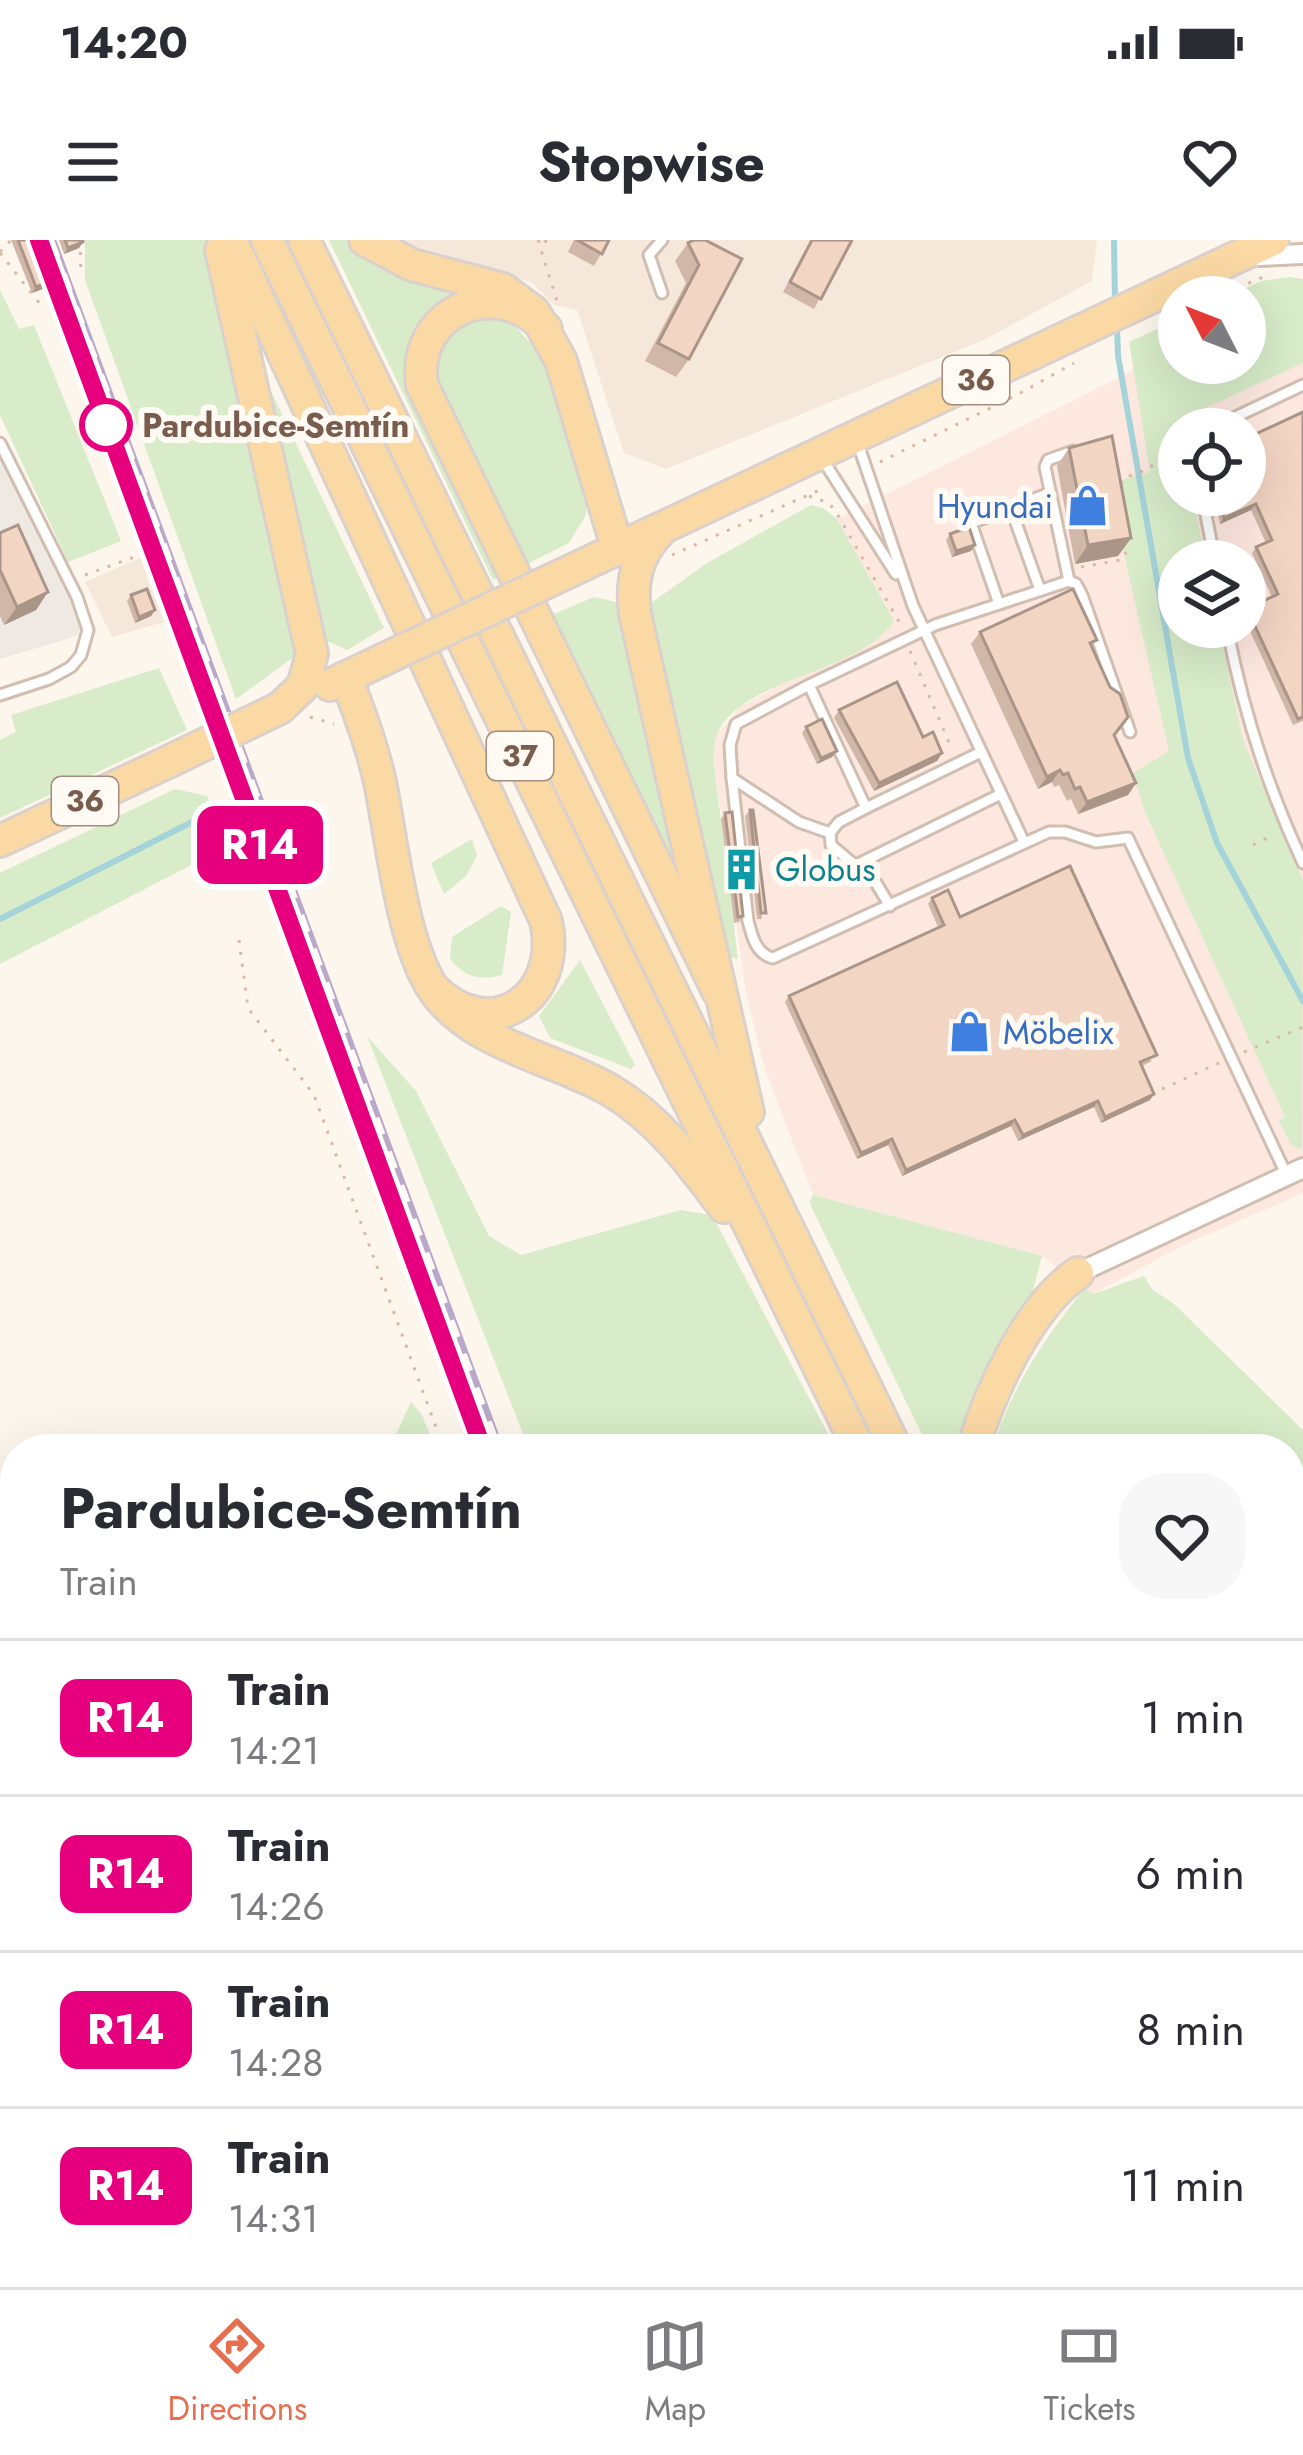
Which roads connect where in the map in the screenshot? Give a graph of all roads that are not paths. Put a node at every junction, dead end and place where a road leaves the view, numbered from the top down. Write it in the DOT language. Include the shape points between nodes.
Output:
graph roads {
  1 [pos="219,240"];
  2 [pos="231,240"];
  3 [pos="267,240"];
  4 [pos="304,240"];
  5 [pos="365,240"];
  6 [pos="662,240"];
  7 [pos="1273,240"];
  8 [pos="1303,254"];
  9 [pos="1221,276"];
  10 [pos="1223,276"];
  11 [pos="662,292"];
  12 [pos="1158,299"];
  13 [pos="546,329"];
  14 [pos="1303,385"];
  15 [pos="1254,408"];
  16 [pos="856,436"];
  17 [pos="0,442"];
  18 [pos="1095,444"];
  19 [pos="819,454"];
  20 [pos="1050,494"];
  21 [pos="602,496"];
  22 [pos="1010,506"];
  23 [pos="674,522"];
  24 [pos="618,550"];
  25 [pos="1069,576"];
  26 [pos="1040,590"];
  27 [pos="999,604"];
  28 [pos="913,606"];
  29 [pos="923,630"];
  30 [pos="1231,648"];
  31 [pos="346,677"];
  32 [pos="809,685"];
  33 [pos="0,695"];
  34 [pos="280,708"];
  35 [pos="1130,732"];
  36 [pos="981,752"];
  37 [pos="732,778"];
  38 [pos="1001,794"];
  39 [pos="866,808"];
  40 [pos="830,833"];
  41 [pos="0,841"];
  42 [pos="1024,842"];
  43 [pos="1303,863"];
  44 [pos="856,865"];
  45 [pos="890,906"];
  46 [pos="433,988"];
  47 [pos="718,991"];
  48 [pos="1295,1172"];
  49 [pos="768,1184"];
  50 [pos="772,1273"];
  51 [pos="1078,1273"];
  52 [pos="852,1434"];
  53 [pos="889,1434"];
  54 [pos="979,1434"];
  1 -- 34 [label="main road" via="311,654 303,686"];
  2 -- 46 [label="main road" via="546,921 543,974 511,1010 465,1012"];
  3 -- 50 [label="main road, 37"];
  4 -- 49 [label="main road, 37"];
  5 -- 13 [label="main road" via="412,265 513,295"];
  6 -- 11 [label="lane" via="649,255"];
  7 -- 9 [label="main road, 36"];
  8 -- 10 [label="street" via="1258,256"];
  12 -- 16 [label="main road, 36"];
  13 -- 21 [label="main road"];
  13 -- 47 [label="main road" via="511,305 462,308 426,342 422,386"];
  14 -- 15 [label="lane"];
  16 -- 19 [label="main road, 36"];
  16 -- 28 [label="lane"];
  17 -- 33 [label="lane" via="88,630 81,656 61,674"];
  18 -- 20 [label="lane" via="1046,461"];
  19 -- 23 [label="main road, 36"];
  19 -- 28 [label="lane"];
  20 -- 22 [label="lane"];
  20 -- 25 [label="lane"];
  21 -- 23 [label="main road" via="634,520"];
  21 -- 24 [label="main road"];
  22 -- 26 [label="lane"];
  22 -- 27 [label="lane" via="971,523"];
  23 -- 24 [label="main road, 36"];
  23 -- 47 [label="main road" via="643,552 633,597"];
  24 -- 31 [label="main road, 36, bridge"];
  25 -- 26 [label="lane"];
  25 -- 35 [label="lane"];
  26 -- 27 [label="lane"];
  27 -- 29 [label="lane"];
  28 -- 29 [label="lane"];
  29 -- 32 [label="lane"];
  29 -- 36 [label="lane"];
  30 -- 43 [label="lane" via="1246,717"];
  31 -- 34 [label="main road, 36"];
  31 -- 46 [label="main road" via="378,775 416,952"];
  32 -- 37 [label="lane" via="736,724"];
  32 -- 39 [label="lane"];
  34 -- 41 [label="main road, 36, bridge"];
  36 -- 38 [label="lane"];
  36 -- 39 [label="lane"];
  37 -- 40 [label="lane"];
  37 -- 45 [label="lane" via="748,921 765,956"];
  38 -- 42 [label="lane"];
  38 -- 44 [label="lane"];
  39 -- 40 [label="lane"];
  40 -- 44 [label="lane" via="831,845"];
  42 -- 45 [label="lane"];
  42 -- 48 [label="lane" via="1056,831 1087,842 1132,842"];
  44 -- 45 [label="lane"];
  46 -- 50 [label="main road" via="474,1027 643,1113 676,1144"];
  47 -- 49 [label="main road"];
  48 -- 51 [label="street"];
  49 -- 53 [label="main road, 37"];
  50 -- 52 [label="main road, 37"];
  51 -- 54 [label="main road" via="1036,1317"];
}
